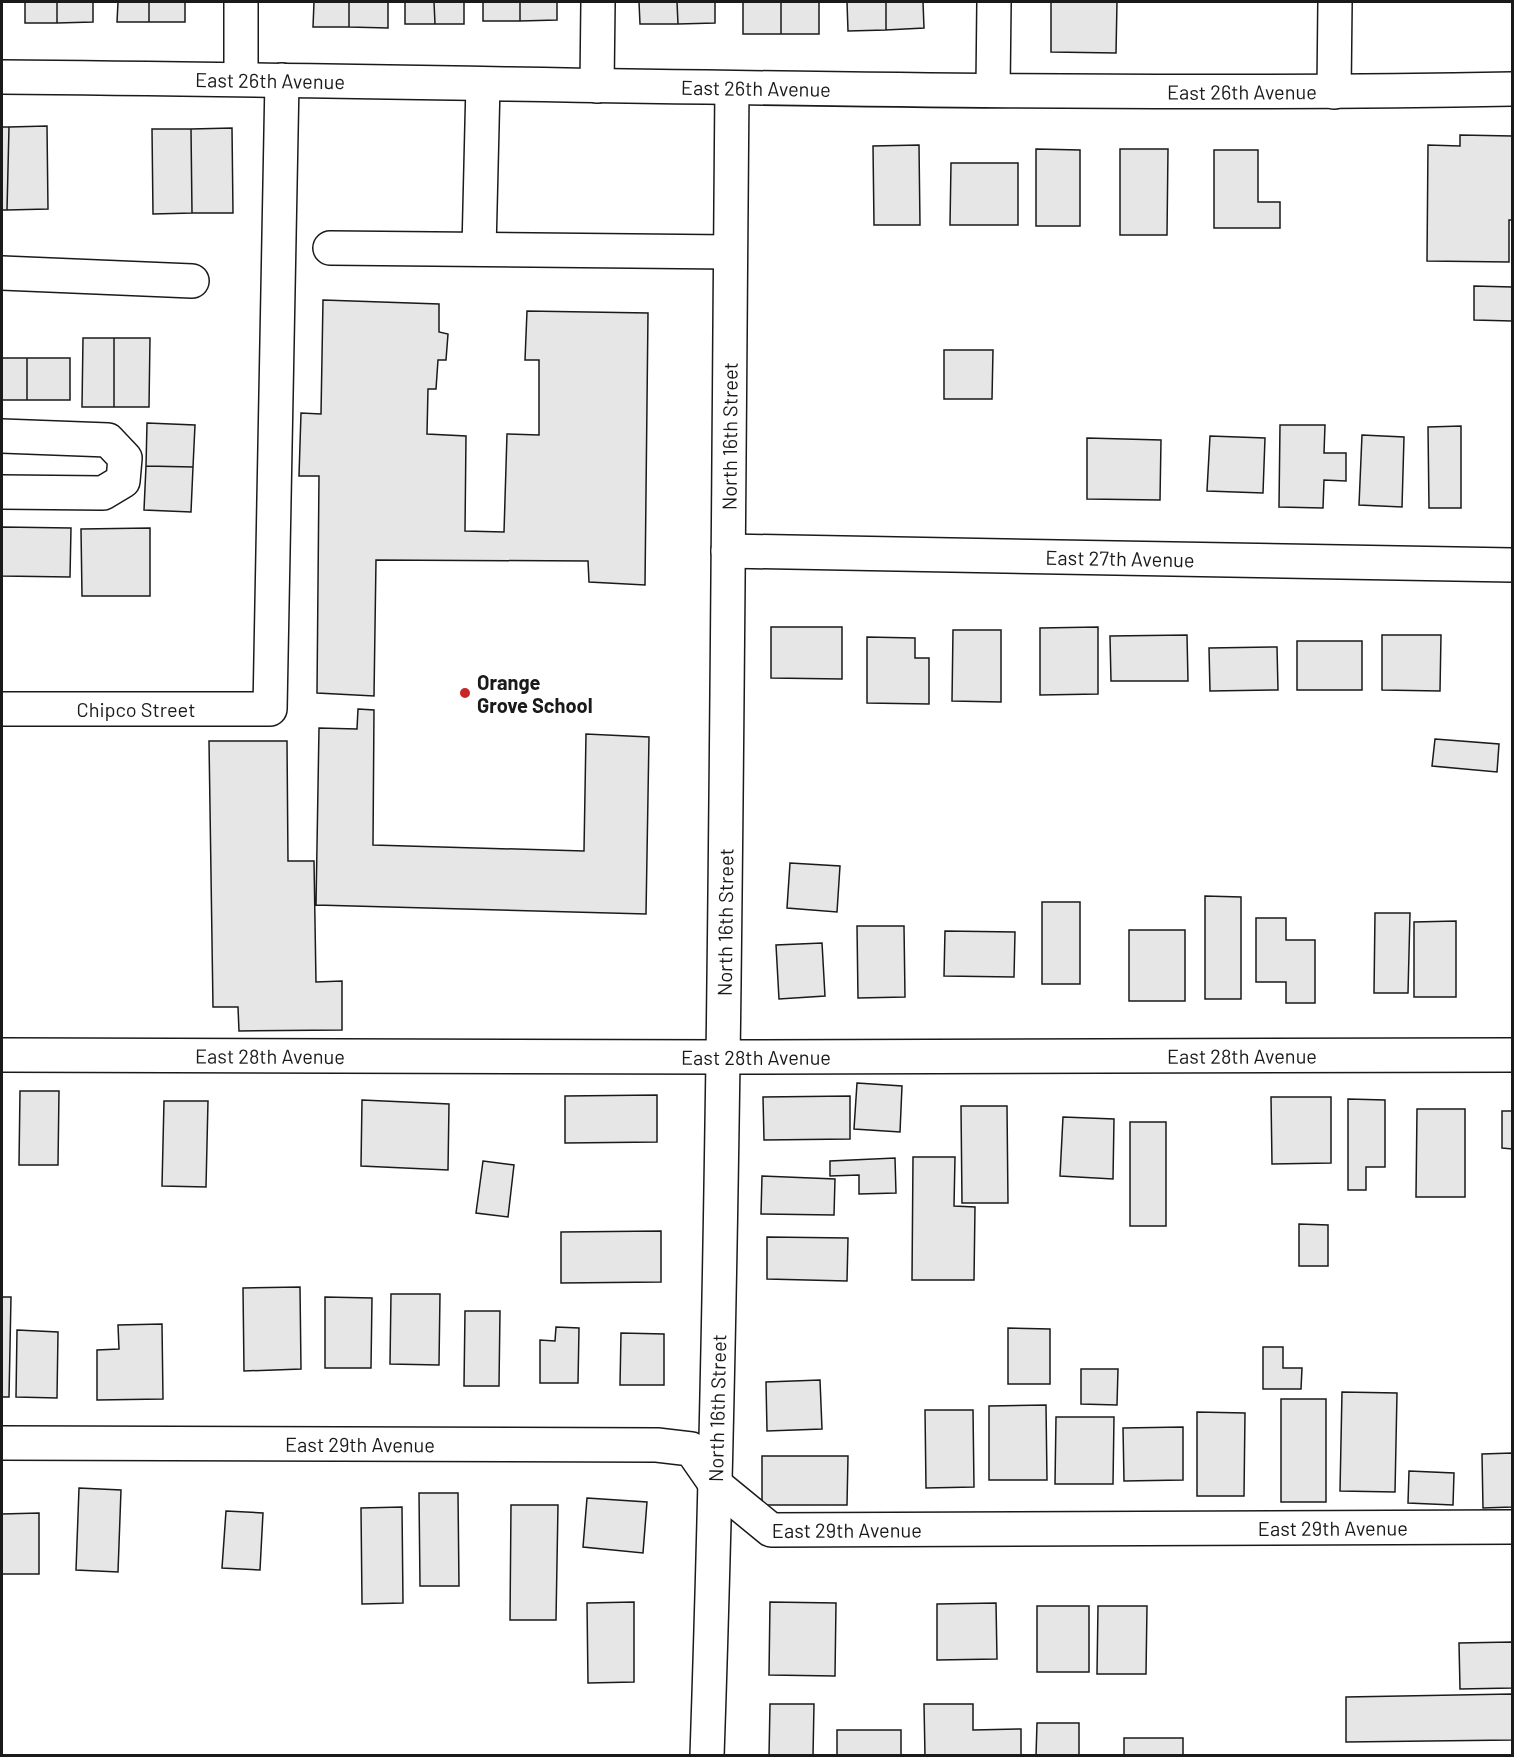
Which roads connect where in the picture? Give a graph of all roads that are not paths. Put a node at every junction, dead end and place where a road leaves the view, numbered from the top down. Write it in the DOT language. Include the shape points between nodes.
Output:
graph roads {
  1 [pos="241,2"];
  2 [pos="598,2"];
  3 [pos="994,2"];
  4 [pos="1335,2"];
  5 [pos="2,77"];
  6 [pos="241,79"];
  7 [pos="282,80"];
  8 [pos="483,84"];
  9 [pos="597,86"];
  10 [pos="732,88"];
  11 [pos="993,89"];
  12 [pos="1512,89"];
  13 [pos="1334,92"];
  14 [pos="330,248"];
  15 [pos="480,249"];
  16 [pos="730,252"];
  17 [pos="2,273"];
  18 [pos="192,281"];
  19 [pos="2,436"];
  20 [pos="2,492"];
  21 [pos="728,551"];
  22 [pos="1512,565"];
  23 [pos="2,709"];
  24 [pos="2,1055"];
  25 [pos="1512,1055"];
  26 [pos="724,1057"];
  27 [pos="2,1443"];
  28 [pos="716,1485"];
  29 [pos="1512,1527"];
  30 [pos="707,1755"];
  1 -- 6 [label="street"];
  2 -- 9 [label="street"];
  3 -- 11 [label="street"];
  4 -- 13 [label="street"];
  5 -- 6 [label="street, East 26th Avenue"];
  6 -- 7 [label="street, East 26th Avenue"];
  7 -- 8 [label="street, East 26th Avenue"];
  7 -- 23 [label="street, Chipco Street" via="270,709"];
  8 -- 9 [label="street, East 26th Avenue"];
  8 -- 15 [label="street"];
  9 -- 10 [label="street, East 26th Avenue"];
  10 -- 11 [label="street, East 26th Avenue"];
  10 -- 16 [label="street, North 16th Street"];
  11 -- 13 [label="street, East 26th Avenue"];
  12 -- 13 [label="street, East 26th Avenue"];
  14 -- 15 [label="street"];
  15 -- 16 [label="street"];
  16 -- 21 [label="street, North 16th Street"];
  17 -- 18 [label="street"];
  19 -- 20 [label="street" via="108,440 125,458 123,481 102,493"];
  21 -- 22 [label="street, East 27th Avenue"];
  21 -- 26 [label="street, North 16th Street"];
  24 -- 26 [label="street, East 28th Avenue"];
  25 -- 26 [label="street, East 28th Avenue"];
  26 -- 28 [label="street, North 16th Street"];
  27 -- 28 [label="street, East 29th Avenue" via="657,1445 691,1449"];
  28 -- 29 [label="street, East 29th Avenue" via="771,1530"];
  28 -- 30 [label="street, North 16th Street"];
}
